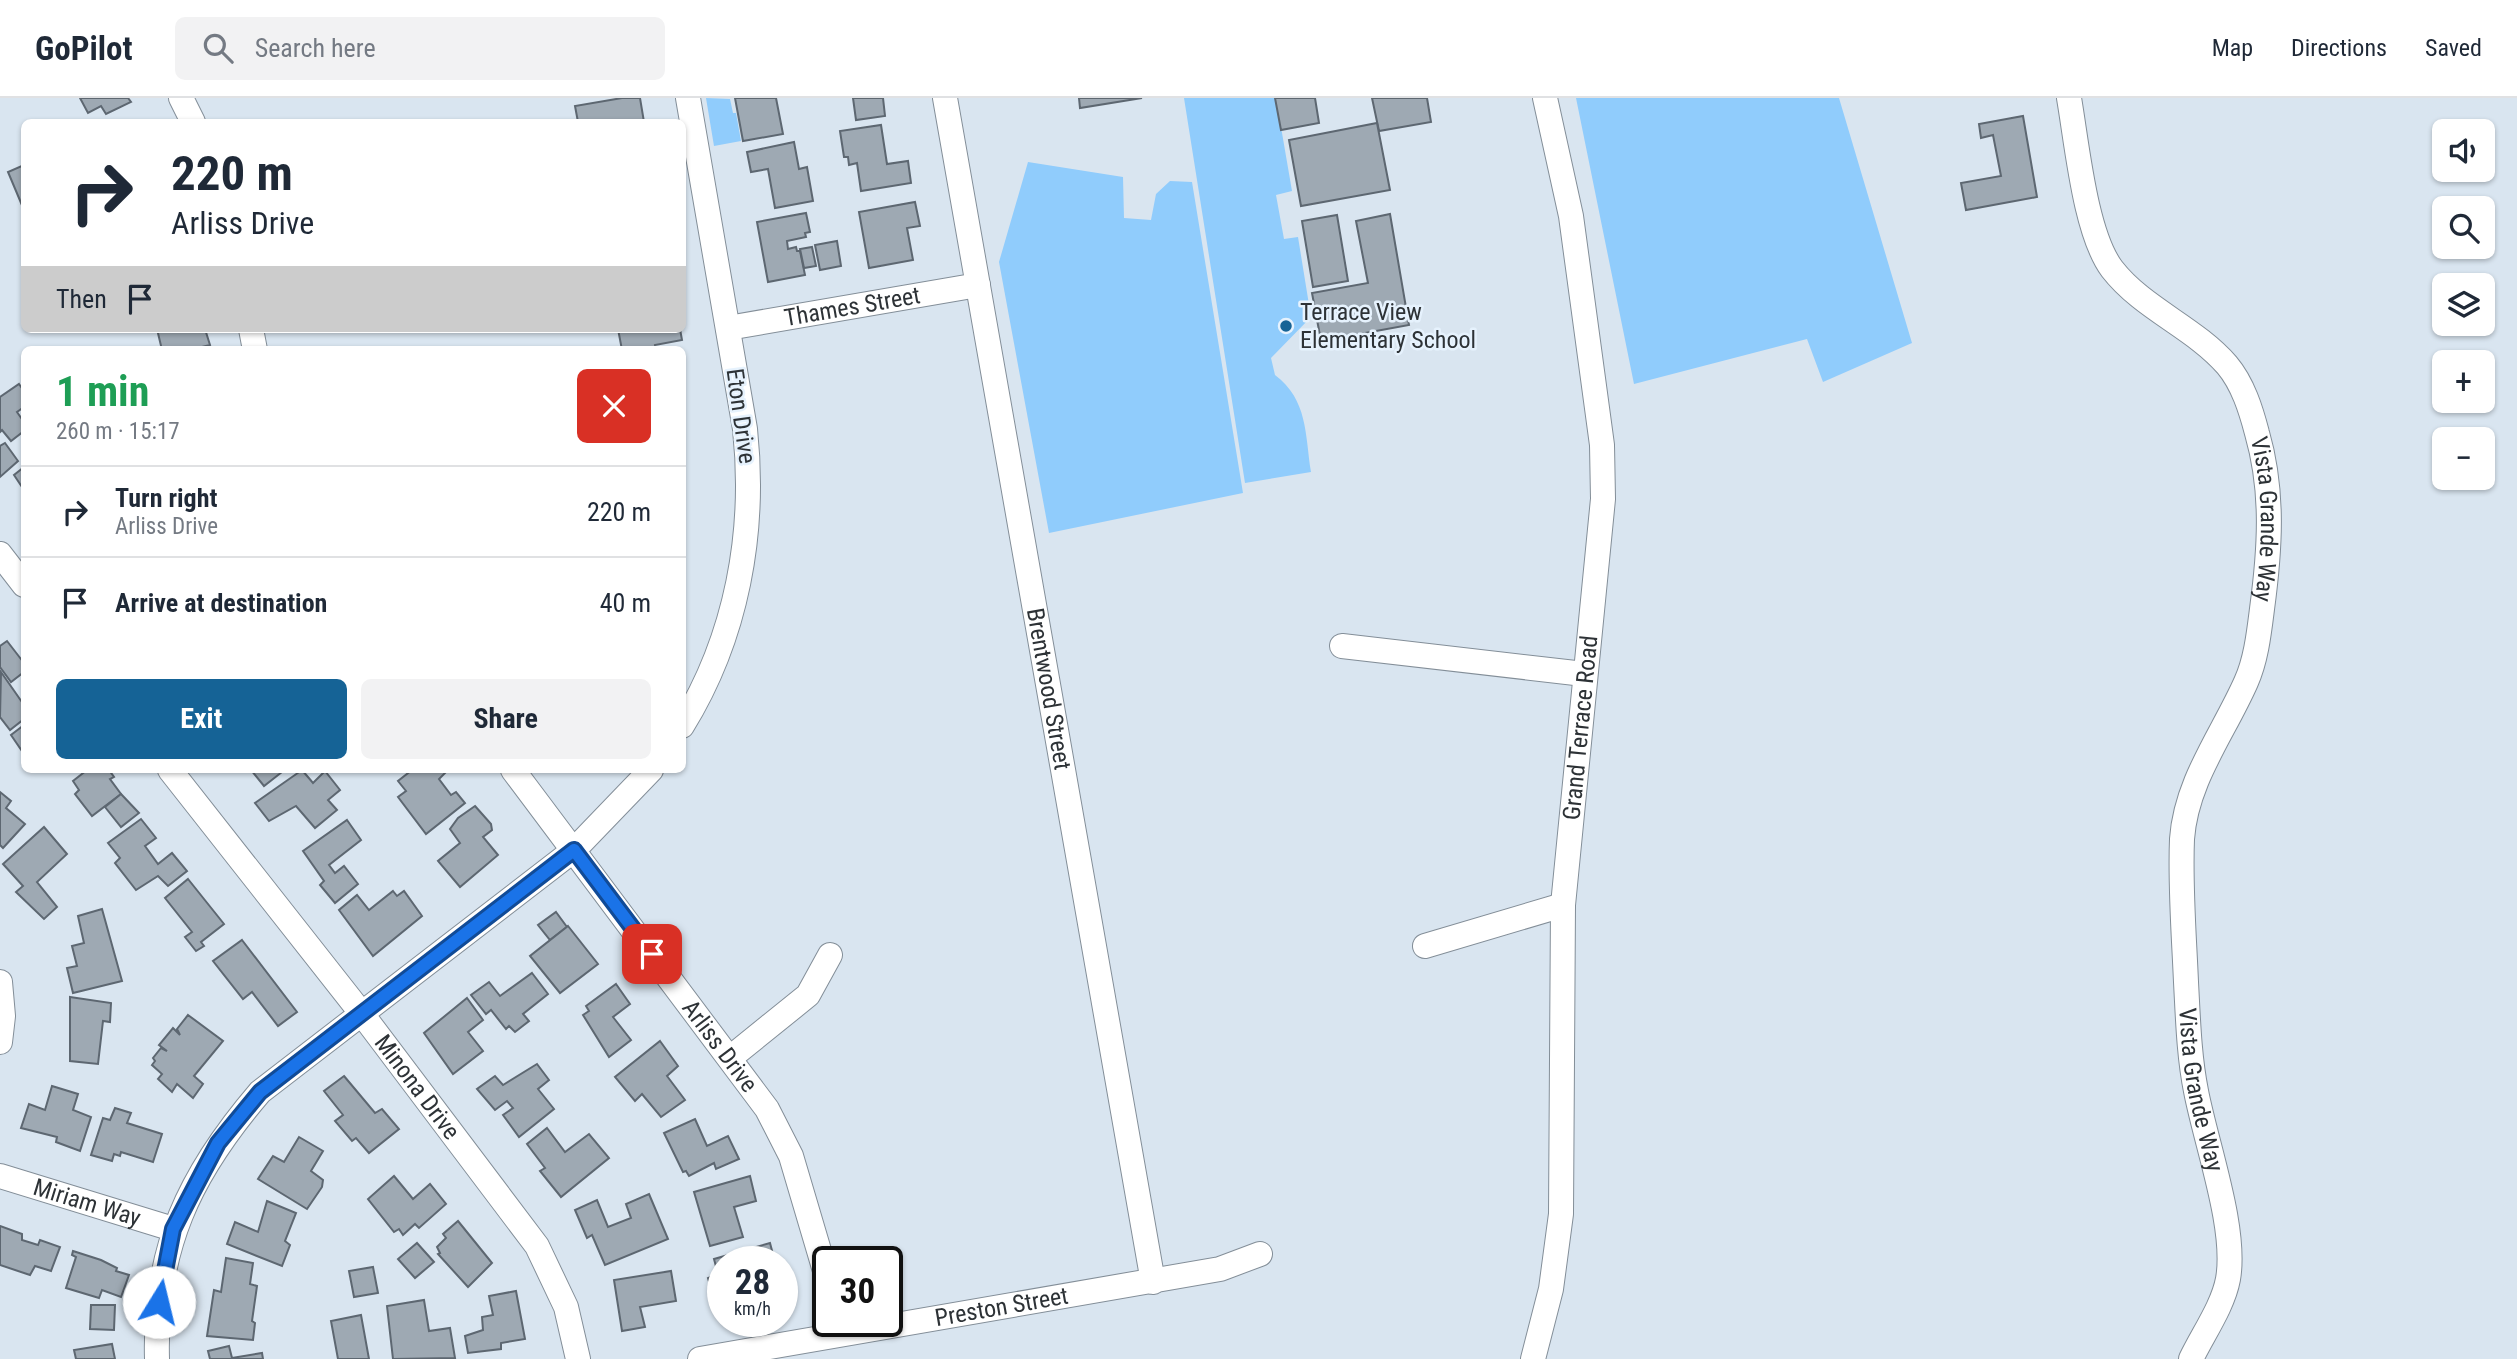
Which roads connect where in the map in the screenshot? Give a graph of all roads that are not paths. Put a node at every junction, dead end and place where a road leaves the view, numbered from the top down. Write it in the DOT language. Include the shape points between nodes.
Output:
graph roads {
  1 [pos="181,98"];
  2 [pos="688,98"];
  3 [pos="945,98"];
  4 [pos="1545,98"];
  5 [pos="2069,98"];
  6 [pos="192,119"];
  7 [pos="978,285"];
  8 [pos="728,328"];
  9 [pos="0,554"];
  10 [pos="21,581"];
  11 [pos="1342,646"];
  12 [pos="1584,674"];
  13 [pos="686,718"];
  14 [pos="172,773"];
  15 [pos="515,773"];
  16 [pos="648,773"];
  17 [pos="574,850"];
  18 [pos="1563,905"];
  19 [pos="1425,946"];
  20 [pos="830,955"];
  21 [pos="0,982"];
  22 [pos="362,1014"];
  23 [pos="0,1042"];
  24 [pos="730,1058"];
  25 [pos="0,1176"];
  26 [pos="173,1229"];
  27 [pos="818,1246"];
  28 [pos="1260,1254"];
  29 [pos="1153,1282"];
  30 [pos="838,1339"];
  31 [pos="157,1359"];
  32 [pos="578,1359"];
  33 [pos="700,1359"];
  34 [pos="1533,1359"];
  35 [pos="2191,1359"];
  1 -- 6 [label="street"];
  2 -- 8 [label="street, Eton Drive"];
  3 -- 7 [label="street, Brentwood Street"];
  4 -- 12 [label="street, Grand Terrace Road" via="1571,216 1602,445 1603,499"];
  5 -- 35 [label="street, Vista Grande Way" via="2089,208 2110,266 2134,293 2227,366 2257,431 2269,493 2266,584 2248,679 2201,769 2182,836 2182,905 2195,1088 2230,1260 2228,1282"];
  7 -- 8 [label="street, Thames Street"];
  7 -- 29 [label="street, Brentwood Street"];
  8 -- 13 [label="street, Eton Drive" via="748,456 745,542 733,612 714,664"];
  9 -- 10 [label="street"];
  11 -- 12 [label="street"];
  12 -- 18 [label="street, Grand Terrace Road"];
  14 -- 22 [label="street, Minona Drive"];
  15 -- 17 [label="street, Arliss Drive"];
  16 -- 17 [label="street"];
  17 -- 22 [label="street"];
  17 -- 24 [label="street, Arliss Drive"];
  18 -- 19 [label="street"];
  18 -- 34 [label="street, Grand Terrace Road" via="1560,1214 1551,1289"];
  20 -- 24 [label="street" via="808,995"];
  21 -- 23 [label="street"];
  22 -- 26 [label="street" via="260,1092 218,1143"];
  22 -- 32 [label="street, Minona Drive" via="545,1259 566,1307"];
  24 -- 27 [label="street, Arliss Drive" via="767,1109 791,1156"];
  25 -- 26 [label="street, Miriam Way"];
  26 -- 31 [label="street" via="156,1323"];
  28 -- 29 [label="street, Preston Street" via="1220,1269"];
  29 -- 30 [label="street, Preston Street"];
  30 -- 33 [label="street, Preston Street"];
}
